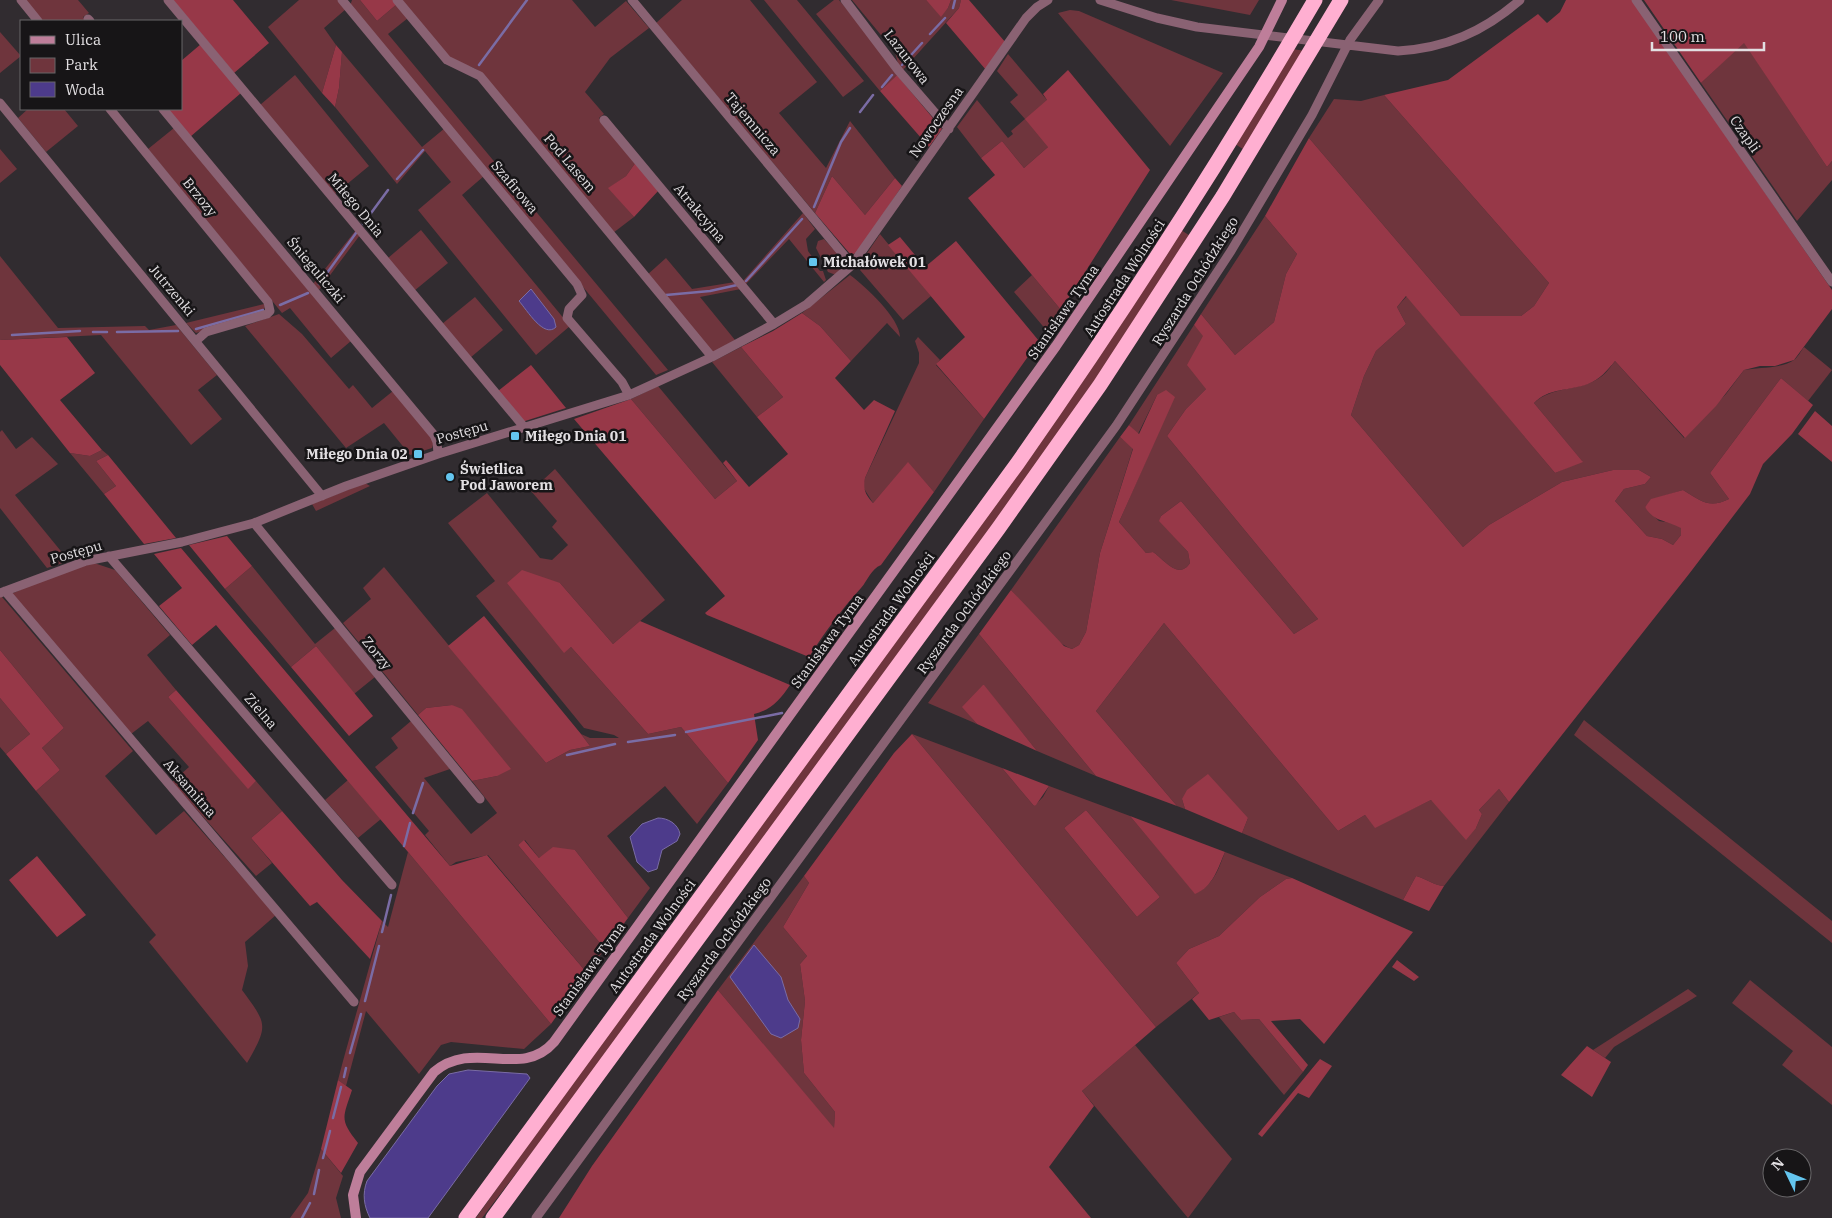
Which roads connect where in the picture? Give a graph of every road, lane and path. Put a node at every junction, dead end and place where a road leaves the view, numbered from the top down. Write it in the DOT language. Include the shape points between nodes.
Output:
graph roads {
  1 [pos="21,0"];
  2 [pos="168,0"];
  3 [pos="342,0"];
  4 [pos="398,0"];
  5 [pos="632,0"];
  6 [pos="845,0"];
  7 [pos="1048,0"];
  8 [pos="1100,0"];
  9 [pos="1282,0"];
  10 [pos="1315,0"];
  11 [pos="1341,0"];
  12 [pos="1379,0"];
  13 [pos="1520,0"];
  14 [pos="1636,0"];
  15 [pos="37,20"];
  16 [pos="0,103"];
  17 [pos="111,110"];
  18 [pos="164,110"];
  19 [pos="604,120"];
  20 [pos="949,129"];
  21 [pos="852,266"];
  22 [pos="1832,282"];
  23 [pos="774,324"];
  24 [pos="196,341"];
  25 [pos="712,357"];
  26 [pos="629,395"];
  27 [pos="524,428"];
  28 [pos="438,454"];
  29 [pos="322,496"];
  30 [pos="254,523"];
  31 [pos="110,556"];
  32 [pos="2,592"];
  33 [pos="480,799"];
  34 [pos="392,885"];
  35 [pos="354,1002"];
  36 [pos="356,1218"];
  37 [pos="466,1218"];
  38 [pos="493,1218"];
  39 [pos="536,1218"];
  1 -- 15 [label="street"];
  2 -- 27 [label="street, Miłego Dnia"];
  3 -- 26 [label="street, Szafirowa" via="578,284 582,295 569,309 567,318 622,382"];
  4 -- 25 [label="street, Pod Lasem" via="447,60 480,76"];
  5 -- 21 [label="street, Tajemnicza"];
  6 -- 20 [label="street, Lazurowa" via="898,70"];
  7 -- 20 [label="street, Nowoczesna" via="1026,18"];
  8 -- 13 [label="street" via="1178,24 1398,51 1442,45 1464,38 1486,27"];
  9 -- 36 [label="street, Stanisława Tyma" via="1258,47 1056,346 554,1042 532,1058 466,1057 448,1062 434,1072 360,1172 353,1195"];
  10 -- 37 [label="highway, Autostrada Wolności" via="1204,184 1082,372"];
  11 -- 38 [label="highway" via="1224,196 1100,385"];
  12 -- 39 [label="street, Ryszarda Ochódzkiego" via="1350,40 1308,121 1231,251 1126,412"];
  14 -- 22 [label="street, Czapli"];
  16 -- 24 [label="street, Jutrzenki"];
  17 -- 24 [label="street, Brzozy" via="268,302 270,311 267,314 206,332"];
  18 -- 28 [label="street, Śnieguliczki" via="434,435"];
  19 -- 23 [label="street, Atrakcyjna"];
  20 -- 21 [label="street, Nowoczesna"];
  21 -- 23 [label="street, Postępu" via="807,304"];
  23 -- 25 [label="street, Postępu"];
  24 -- 29 [label="street, Jutrzenki"];
  25 -- 26 [label="street, Postępu"];
  26 -- 27 [label="street, Postępu"];
  27 -- 28 [label="street, Postępu"];
  28 -- 29 [label="street, Postępu"];
  29 -- 30 [label="street, Postępu"];
  30 -- 31 [label="street, Postępu"];
  30 -- 33 [label="street, Zorzy"];
  31 -- 32 [label="street, Postępu" via="61,569"];
  31 -- 34 [label="street, Zielna"];
  32 -- 35 [label="street, Aksamitna"];
}
